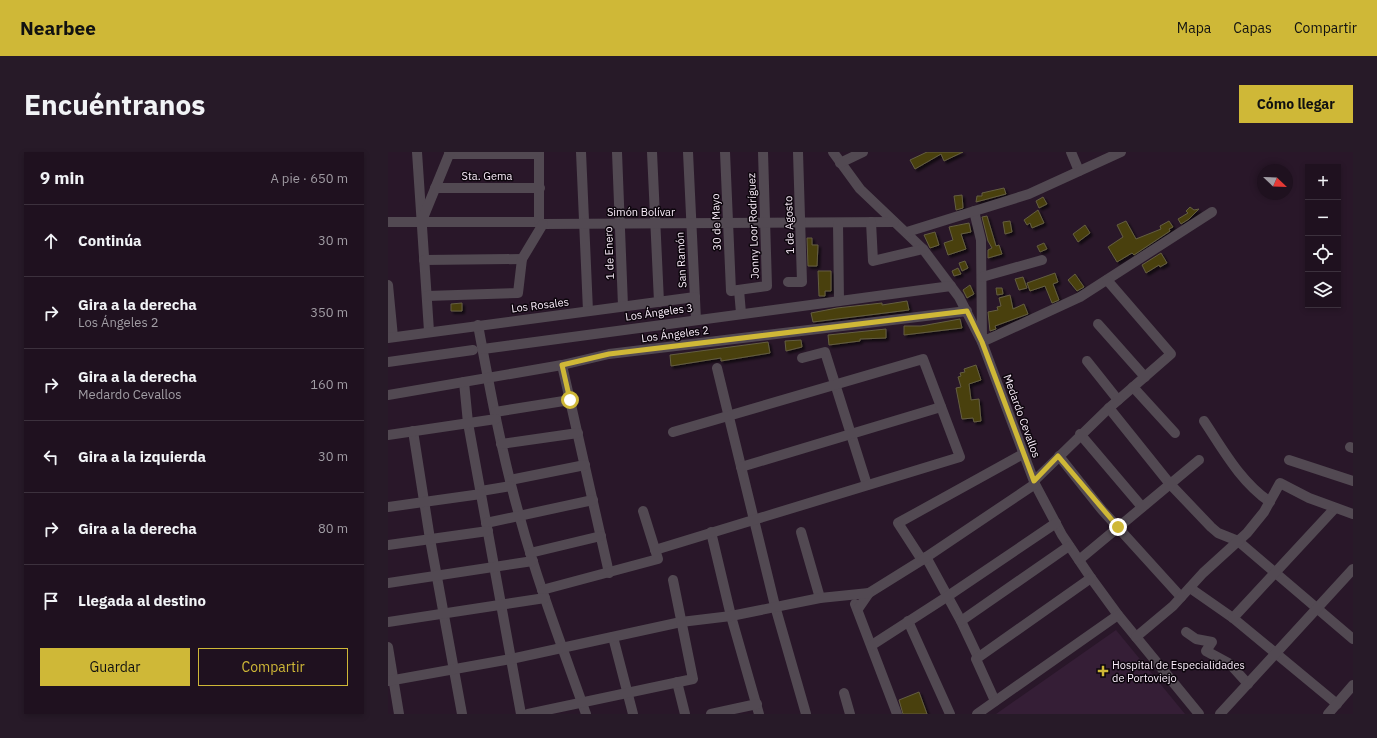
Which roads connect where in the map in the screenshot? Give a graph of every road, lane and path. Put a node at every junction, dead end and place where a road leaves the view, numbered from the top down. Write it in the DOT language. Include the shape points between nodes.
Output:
graph roads {
  1 [pos="417,152"];
  2 [pos="580,152"];
  3 [pos="617,152"];
  4 [pos="652,152"];
  5 [pos="688,152"];
  6 [pos="725,152"];
  7 [pos="763,152"];
  8 [pos="798,152"];
  9 [pos="833,152"];
  10 [pos="863,152"];
  11 [pos="1070,152"];
  12 [pos="1120,152"];
  13 [pos="450,153"];
  14 [pos="540,153"];
  15 [pos="840,163"];
  16 [pos="1079,171"];
  17 [pos="435,188"];
  18 [pos="540,188"];
  19 [pos="974,211"];
  20 [pos="1212,212"];
  21 [pos="388,222"];
  22 [pos="422,222"];
  23 [pos="838,222"];
  24 [pos="871,222"];
  25 [pos="894,222"];
  26 [pos="541,223"];
  27 [pos="691,223"];
  28 [pos="728,223"];
  29 [pos="766,223"];
  30 [pos="801,223"];
  31 [pos="584,224"];
  32 [pos="620,224"];
  33 [pos="655,224"];
  34 [pos="907,232"];
  35 [pos="923,249"];
  36 [pos="522,259"];
  37 [pos="424,260"];
  38 [pos="1042,260"];
  39 [pos="982,277"];
  40 [pos="1107,280"];
  41 [pos="788,282"];
  42 [pos="388,285"];
  43 [pos="951,286"];
  44 [pos="735,291"];
  45 [pos="427,296"];
  46 [pos="695,297"];
  47 [pos="839,301"];
  48 [pos="659,302"];
  49 [pos="624,306"];
  50 [pos="588,311"];
  51 [pos="967,311"];
  52 [pos="741,313"];
  53 [pos="696,320"];
  54 [pos="1098,324"];
  55 [pos="478,325"];
  56 [pos="429,331"];
  57 [pos="390,337"];
  58 [pos="982,342"];
  59 [pos="478,349"];
  60 [pos="802,358"];
  61 [pos="1087,361"];
  62 [pos="388,362"];
  63 [pos="717,368"];
  64 [pos="563,369"];
  65 [pos="1145,377"];
  66 [pos="489,378"];
  67 [pos="464,382"];
  68 [pos="835,384"];
  69 [pos="1133,387"];
  70 [pos="388,395"];
  71 [pos="570,400"];
  72 [pos="1118,400"];
  73 [pos="941,407"];
  74 [pos="1109,408"];
  75 [pos="495,415"];
  76 [pos="729,416"];
  77 [pos="1204,421"];
  78 [pos="468,422"];
  79 [pos="413,431"];
  80 [pos="673,432"];
  81 [pos="578,433"];
  82 [pos="1174,433"];
  83 [pos="851,434"];
  84 [pos="1080,434"];
  85 [pos="388,435"];
  86 [pos="501,444"];
  87 [pos="1023,454"];
  88 [pos="1058,456"];
  89 [pos="1199,460"];
  90 [pos="1290,460"];
  91 [pos="585,465"];
  92 [pos="741,467"];
  93 [pos="1353,481"];
  94 [pos="1035,482"];
  95 [pos="510,483"];
  96 [pos="1170,484"];
  97 [pos="867,485"];
  98 [pos="481,493"];
  99 [pos="592,500"];
  100 [pos="424,502"];
  101 [pos="1270,502"];
  102 [pos="388,507"];
  103 [pos="1142,507"];
  104 [pos="1335,508"];
  105 [pos="643,511"];
  106 [pos="1353,514"];
  107 [pos="519,517"];
  108 [pos="1056,523"];
  109 [pos="487,527"];
  110 [pos="1118,527"];
  111 [pos="711,532"];
  112 [pos="801,532"];
  113 [pos="600,536"];
  114 [pos="430,539"];
  115 [pos="1238,541"];
  116 [pos="388,545"];
  117 [pos="1069,546"];
  118 [pos="655,550"];
  119 [pos="531,557"];
  120 [pos="924,559"];
  121 [pos="1078,560"];
  122 [pos="494,567"];
  123 [pos="1353,569"];
  124 [pos="608,572"];
  125 [pos="1275,572"];
  126 [pos="436,576"];
  127 [pos="1090,578"];
  128 [pos="673,580"];
  129 [pos="388,583"];
  130 [pos="1190,588"];
  131 [pos="869,593"];
  132 [pos="543,594"];
  133 [pos="852,594"];
  134 [pos="948,596"];
  135 [pos="1181,597"];
  136 [pos="820,598"];
  137 [pos="501,604"];
  138 [pos="776,606"];
  139 [pos="858,609"];
  140 [pos="1318,609"];
  141 [pos="443,613"];
  142 [pos="1118,615"];
  143 [pos="731,616"];
  144 [pos="1233,618"];
  145 [pos="908,621"];
  146 [pos="961,621"];
  147 [pos="388,622"];
  148 [pos="681,622"];
  149 [pos="1186,632"];
  150 [pos="613,637"];
  151 [pos="1136,637"];
  152 [pos="1353,639"];
  153 [pos="872,645"];
  154 [pos="388,647"];
  155 [pos="562,647"];
  156 [pos="1277,653"];
  157 [pos="978,658"];
  158 [pos="511,659"];
  159 [pos="453,670"];
  160 [pos="391,681"];
  161 [pos="677,682"];
  162 [pos="1248,684"];
  163 [pos="1353,685"];
  164 [pos="627,693"];
  165 [pos="844,693"];
  166 [pos="994,701"];
  167 [pos="582,702"];
  168 [pos="756,704"];
  169 [pos="1337,704"];
  170 [pos="534,713"];
  171 [pos="399,714"];
  172 [pos="462,714"];
  173 [pos="521,714"];
  174 [pos="586,714"];
  175 [pos="633,714"];
  176 [pos="685,714"];
  177 [pos="711,714"];
  178 [pos="759,714"];
  179 [pos="806,714"];
  180 [pos="850,714"];
  181 [pos="897,714"];
  182 [pos="950,714"];
  183 [pos="977,714"];
  184 [pos="1199,714"];
  185 [pos="1220,714"];
  186 [pos="1328,714"];
  1 -- 22 [label="street"];
  2 -- 31 [label="street"];
  3 -- 32 [label="street, 1 de Enero"];
  4 -- 33 [label="street"];
  5 -- 27 [label="street, San Ramón"];
  6 -- 28 [label="street, 30 de Mayo"];
  7 -- 29 [label="street, Jonny Loor Rodríguez"];
  8 -- 30 [label="street, 1 de Agosto"];
  9 -- 15 [label="street, Medardo Cevallos"];
  10 -- 15 [label="street"];
  11 -- 16 [label="street"];
  12 -- 16 [label="street"];
  13 -- 14 [label="street"];
  13 -- 17 [label="street"];
  14 -- 18 [label="street"];
  15 -- 25 [label="street, Medardo Cevallos" via="860,189"];
  16 -- 19 [label="street" via="1028,194"];
  17 -- 18 [label="street, Sta. Gema"];
  17 -- 22 [label="street"];
  18 -- 26 [label="street"];
  19 -- 34 [label="street"];
  19 -- 39 [label="street" via="981,240"];
  20 -- 40 [label="street"];
  21 -- 22 [label="street, Simón Bolívar"];
  22 -- 26 [label="street, Simón Bolívar"];
  22 -- 37 [label="street"];
  23 -- 24 [label="street, Simón Bolívar"];
  23 -- 30 [label="street, Simón Bolívar"];
  23 -- 47 [label="street"];
  24 -- 25 [label="street, Simón Bolívar"];
  24 -- 35 [label="street" via="873,261"];
  25 -- 34 [label="street, Medardo Cevallos"];
  26 -- 31 [label="street, Simón Bolívar"];
  26 -- 36 [label="street"];
  27 -- 28 [label="street, Simón Bolívar"];
  27 -- 33 [label="street, Simón Bolívar"];
  27 -- 46 [label="street, San Ramón"];
  28 -- 29 [label="street, Simón Bolívar"];
  28 -- 44 [label="street, 30 de Mayo"];
  29 -- 30 [label="street, Simón Bolívar"];
  29 -- 44 [label="street, Jonny Loor Rodríguez" via="767,286"];
  30 -- 41 [label="street, 1 de Agosto" via="802,282"];
  31 -- 32 [label="street, Simón Bolívar"];
  31 -- 50 [label="street"];
  32 -- 33 [label="street, Simón Bolívar"];
  32 -- 49 [label="street, 1 de Enero"];
  33 -- 48 [label="street"];
  34 -- 35 [label="street, Medardo Cevallos"];
  35 -- 43 [label="street, Medardo Cevallos"];
  36 -- 37 [label="street"];
  36 -- 45 [label="street" via="518,293"];
  37 -- 45 [label="street"];
  38 -- 39 [label="street"];
  39 -- 58 [label="street"];
  40 -- 58 [label="street" via="1080,297"];
  40 -- 65 [label="street" via="1171,354"];
  42 -- 57 [label="street"];
  43 -- 47 [label="street, Los Ángeles 3"];
  43 -- 51 [label="street, Medardo Cevallos"];
  44 -- 52 [label="street, 30 de Mayo"];
  45 -- 56 [label="street"];
  46 -- 48 [label="street, Los Rosales"];
  46 -- 53 [label="street, San Ramón"];
  47 -- 52 [label="street, Los Ángeles 3"];
  48 -- 49 [label="street, Los Rosales"];
  49 -- 50 [label="street, Los Rosales"];
  50 -- 55 [label="street, Los Rosales"];
  51 -- 58 [label="street, Medardo Cevallos"];
  51 -- 64 [label="street, Los Ángeles 2" via="609,354"];
  52 -- 53 [label="street, Los Ángeles 3"];
  53 -- 59 [label="street, Los Ángeles 3"];
  54 -- 65 [label="street"];
  55 -- 56 [label="street, Los Rosales"];
  55 -- 59 [label="street"];
  56 -- 57 [label="street, Los Rosales"];
  58 -- 87 [label="street, Medardo Cevallos"];
  59 -- 62 [label="street, Los Ángeles 3"];
  59 -- 66 [label="street"];
  60 -- 68 [label="street" via="825,352"];
  61 -- 72 [label="street"];
  63 -- 76 [label="street"];
  64 -- 66 [label="street, Los Ángeles 2"];
  64 -- 71 [label="street"];
  65 -- 69 [label="street"];
  66 -- 67 [label="street, Los Ángeles 2"];
  66 -- 75 [label="street"];
  67 -- 70 [label="street, Los Ángeles 2"];
  67 -- 78 [label="street"];
  68 -- 73 [label="street" via="923,359"];
  68 -- 76 [label="street"];
  68 -- 83 [label="street"];
  69 -- 72 [label="street"];
  69 -- 82 [label="street"];
  71 -- 75 [label="street"];
  71 -- 81 [label="street"];
  72 -- 74 [label="street"];
  73 -- 83 [label="street"];
  73 -- 97 [label="street" via="960,457"];
  74 -- 84 [label="street"];
  74 -- 96 [label="street"];
  75 -- 78 [label="street"];
  75 -- 86 [label="street"];
  76 -- 80 [label="street"];
  76 -- 92 [label="street"];
  77 -- 101 [label="street" via="1248,484"];
  78 -- 79 [label="street"];
  78 -- 98 [label="street"];
  79 -- 85 [label="street"];
  79 -- 100 [label="street"];
  81 -- 86 [label="street"];
  81 -- 91 [label="street"];
  83 -- 92 [label="street"];
  83 -- 97 [label="street"];
  84 -- 88 [label="street"];
  84 -- 103 [label="street"];
  86 -- 95 [label="street"];
  87 -- 94 [label="street, Medardo Cevallos"];
  87 -- 120 [label="street" via="898,523"];
  88 -- 94 [label="street"];
  88 -- 110 [label="street"];
  89 -- 96 [label="street"];
  90 -- 93 [label="street"];
  91 -- 95 [label="street"];
  91 -- 99 [label="street"];
  92 -- 138 [label="street"];
  94 -- 108 [label="street, Medardo Cevallos"];
  94 -- 120 [label="street"];
  95 -- 98 [label="street"];
  95 -- 107 [label="street"];
  96 -- 103 [label="street"];
  96 -- 115 [label="street" via="1218,533"];
  97 -- 111 [label="street"];
  98 -- 100 [label="street"];
  98 -- 109 [label="street"];
  99 -- 107 [label="street"];
  99 -- 113 [label="street"];
  100 -- 102 [label="street"];
  100 -- 114 [label="street"];
  101 -- 104 [label="street" via="1280,483"];
  101 -- 115 [label="street" via="1256,523"];
  103 -- 110 [label="street"];
  104 -- 106 [label="street"];
  104 -- 125 [label="street"];
  105 -- 118 [label="street"];
  107 -- 109 [label="street"];
  107 -- 119 [label="street"];
  108 -- 117 [label="street, Medardo Cevallos"];
  108 -- 134 [label="street"];
  109 -- 114 [label="street"];
  109 -- 122 [label="street"];
  110 -- 121 [label="street"];
  110 -- 135 [label="street"];
  111 -- 118 [label="street"];
  111 -- 143 [label="street"];
  112 -- 136 [label="street"];
  113 -- 119 [label="street"];
  113 -- 124 [label="street"];
  114 -- 116 [label="street"];
  114 -- 126 [label="street"];
  115 -- 125 [label="street"];
  115 -- 130 [label="street"];
  117 -- 121 [label="street, Medardo Cevallos"];
  117 -- 146 [label="street"];
  118 -- 124 [label="street" via="658,559"];
  119 -- 122 [label="street"];
  119 -- 132 [label="street"];
  120 -- 131 [label="street"];
  120 -- 134 [label="street"];
  121 -- 127 [label="street, Medardo Cevallos"];
  122 -- 126 [label="street"];
  122 -- 137 [label="street"];
  123 -- 140 [label="street"];
  124 -- 132 [label="street"];
  125 -- 140 [label="street"];
  125 -- 144 [label="street"];
  126 -- 129 [label="street"];
  126 -- 141 [label="street"];
  127 -- 142 [label="street, Medardo Cevallos"];
  127 -- 157 [label="street"];
  128 -- 148 [label="street"];
  130 -- 135 [label="street"];
  130 -- 144 [label="street"];
  131 -- 133 [label="street"];
  131 -- 139 [label="street"];
  132 -- 137 [label="street"];
  132 -- 155 [label="street"];
  133 -- 136 [label="street"];
  133 -- 139 [label="street"];
  134 -- 145 [label="street"];
  134 -- 146 [label="street"];
  135 -- 151 [label="street"];
  136 -- 138 [label="street"];
  137 -- 141 [label="street"];
  137 -- 158 [label="street"];
  138 -- 143 [label="street"];
  138 -- 179 [label="street"];
  139 -- 153 [label="street"];
  140 -- 152 [label="street"];
  140 -- 156 [label="street"];
  141 -- 147 [label="street"];
  141 -- 159 [label="street"];
  142 -- 151 [label="street, Medardo Cevallos"];
  142 -- 166 [label="street"];
  143 -- 148 [label="street"];
  143 -- 168 [label="street"];
  144 -- 156 [label="street"];
  145 -- 153 [label="street"];
  145 -- 182 [label="street"];
  146 -- 157 [label="street"];
  148 -- 150 [label="street"];
  148 -- 161 [label="street" via="692,679"];
  149 -- 162 [label="street" via="1196,639 1212,642 1206,651 1230,664"];
  150 -- 155 [label="street"];
  150 -- 164 [label="street"];
  151 -- 184 [label="street, Medardo Cevallos"];
  153 -- 181 [label="street"];
  154 -- 160 [label="street"];
  155 -- 158 [label="street"];
  155 -- 167 [label="street"];
  156 -- 162 [label="street"];
  156 -- 169 [label="street"];
  157 -- 166 [label="street" via="976,659"];
  158 -- 159 [label="street"];
  158 -- 173 [label="street"];
  159 -- 160 [label="street"];
  159 -- 172 [label="street"];
  160 -- 171 [label="street"];
  161 -- 164 [label="street"];
  161 -- 176 [label="street"];
  162 -- 185 [label="street"];
  163 -- 169 [label="street"];
  164 -- 167 [label="street"];
  164 -- 175 [label="street"];
  165 -- 180 [label="street"];
  166 -- 183 [label="street"];
  167 -- 170 [label="street"];
  167 -- 174 [label="street"];
  168 -- 177 [label="street"];
  168 -- 178 [label="street"];
  169 -- 186 [label="street"];
}
